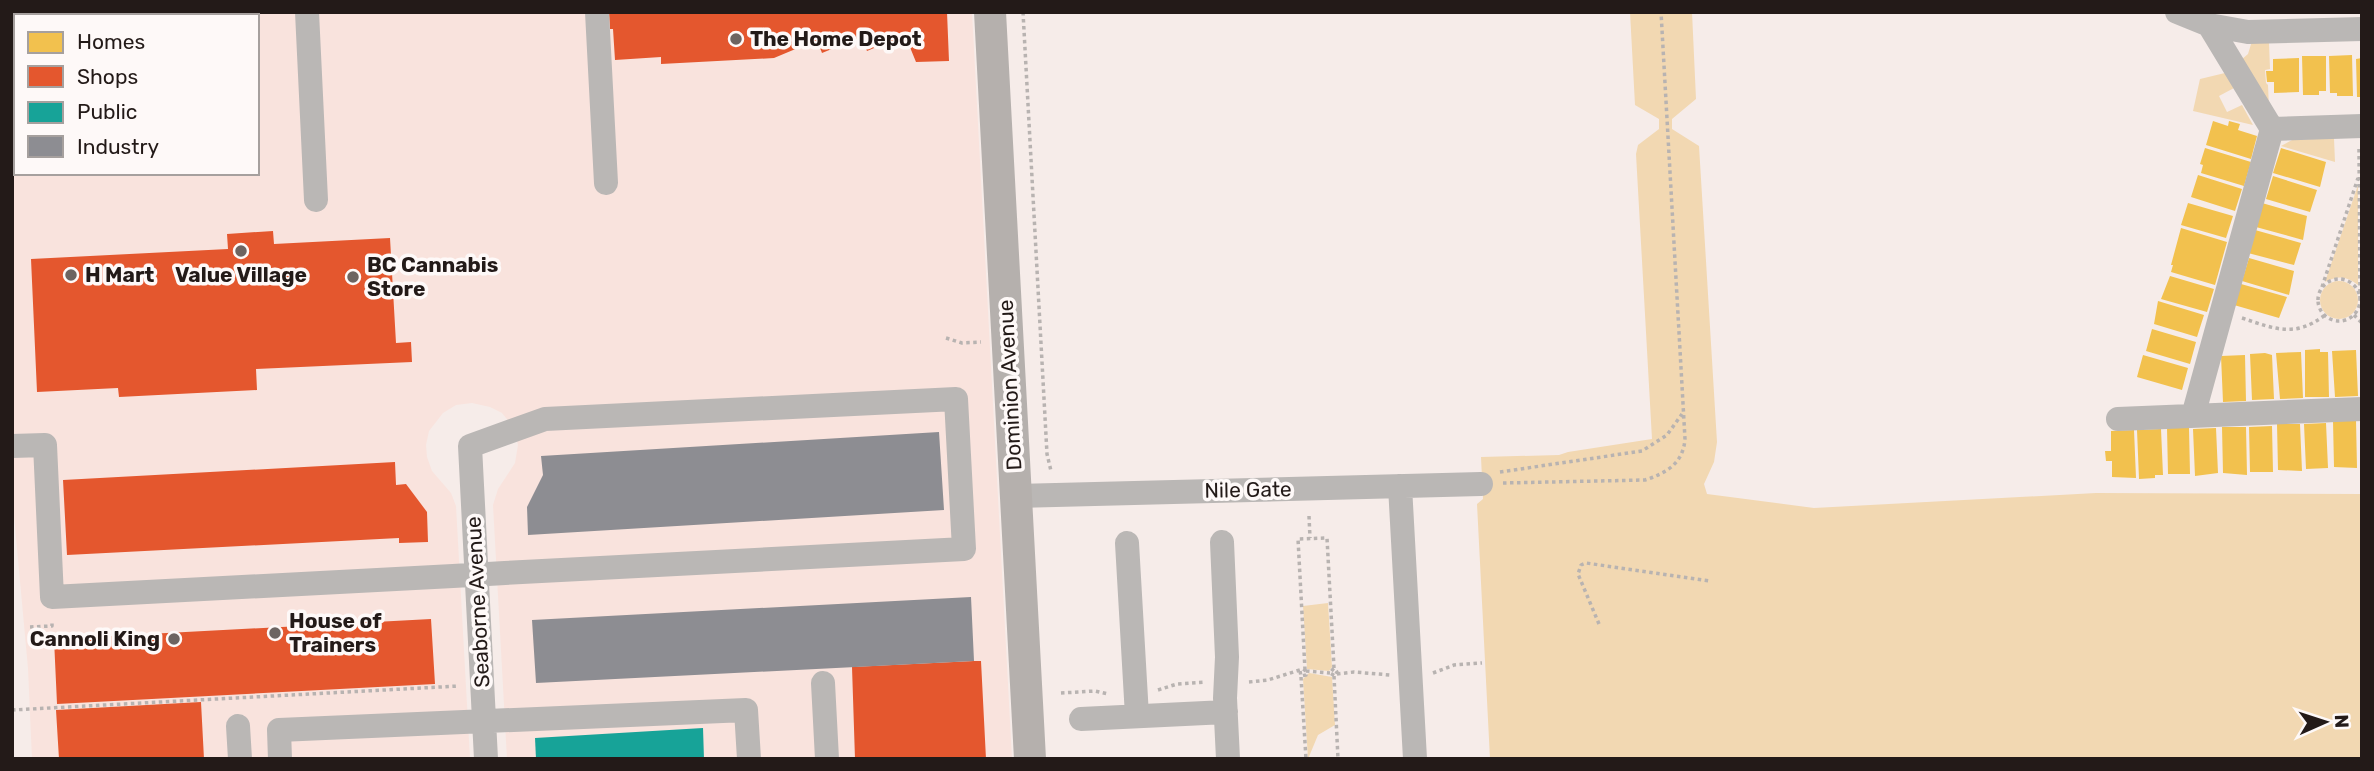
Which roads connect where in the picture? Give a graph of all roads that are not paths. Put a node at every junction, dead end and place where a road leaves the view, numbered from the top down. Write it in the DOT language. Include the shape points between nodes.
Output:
graph roads {
  1 [pos="307,12"];
  2 [pos="597,12"];
  3 [pos="990,12"];
  4 [pos="2177,12"];
  5 [pos="2211,19"];
  6 [pos="2362,29"];
  7 [pos="2360,126"];
  8 [pos="2273,130"];
  9 [pos="606,183"];
  10 [pos="316,200"];
  11 [pos="2362,409"];
  12 [pos="2193,416"];
  13 [pos="2118,419"];
  14 [pos="12,446"];
  15 [pos="1481,484"];
  16 [pos="1400,486"];
  17 [pos="1016,496"];
  18 [pos="1222,542"];
  19 [pos="1128,543"];
  20 [pos="477,575"];
  21 [pos="823,683"];
  22 [pos="1226,712"];
  23 [pos="1137,716"];
  24 [pos="1081,719"];
  25 [pos="485,723"];
  26 [pos="238,726"];
  27 [pos="240,759"];
  28 [pos="280,759"];
  29 [pos="486,759"];
  30 [pos="749,759"];
  31 [pos="827,759"];
  32 [pos="1030,759"];
  33 [pos="1228,759"];
  34 [pos="1415,759"];
  1 -- 10 [label="street"];
  2 -- 9 [label="street"];
  3 -- 17 [label="main road, Dominion Avenue"];
  4 -- 5 [label="street"];
  5 -- 6 [label="street" via="2248,32"];
  5 -- 8 [label="street"];
  7 -- 8 [label="street"];
  8 -- 12 [label="street"];
  11 -- 12 [label="street"];
  12 -- 13 [label="street"];
  14 -- 20 [label="street" via="45,445 52,597"];
  15 -- 16 [label="street, Nile Gate"];
  16 -- 17 [label="street, Nile Gate"];
  16 -- 34 [label="street"];
  17 -- 32 [label="main road, Dominion Avenue"];
  18 -- 22 [label="street"];
  19 -- 23 [label="street"];
  20 -- 20 [label="street, Seaborne Avenue" via="470,446 545,419 956,399 964,549"];
  20 -- 25 [label="street, Seaborne Avenue"];
  21 -- 31 [label="street"];
  22 -- 23 [label="street"];
  22 -- 33 [label="street"];
  23 -- 24 [label="street"];
  25 -- 28 [label="street" via="279,730"];
  25 -- 29 [label="street, Seaborne Avenue"];
  25 -- 30 [label="street" via="746,710"];
  26 -- 27 [label="street"];
}
